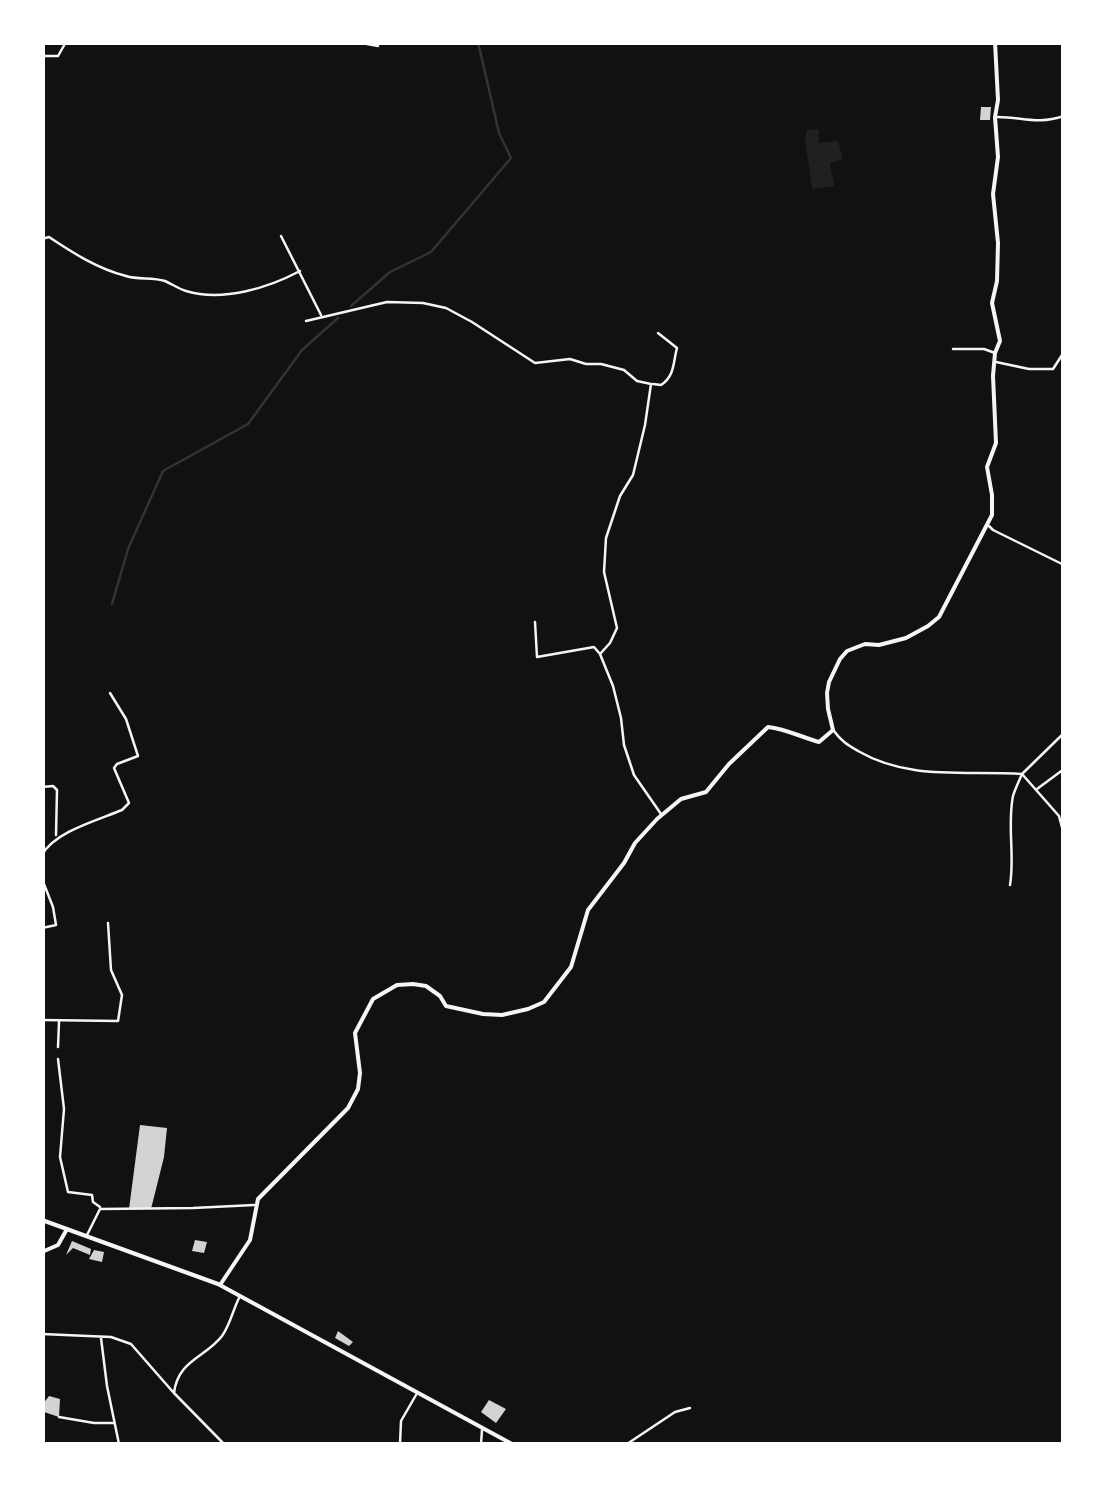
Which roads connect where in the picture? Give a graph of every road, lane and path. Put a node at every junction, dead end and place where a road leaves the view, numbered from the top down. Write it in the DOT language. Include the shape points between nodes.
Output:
graph roads {
  1 [pos="66,42"];
  2 [pos="356,42"];
  3 [pos="994,42"];
  4 [pos="378,46"];
  5 [pos="42,56"];
  6 [pos="995,116"];
  7 [pos="1064,116"];
  8 [pos="281,236"];
  9 [pos="42,239"];
  10 [pos="300,271"];
  11 [pos="322,316"];
  12 [pos="306,320"];
  13 [pos="658,333"];
  14 [pos="953,349"];
  15 [pos="1064,352"];
  16 [pos="995,353"];
  17 [pos="994,362"];
  18 [pos="651,384"];
  19 [pos="988,525"];
  20 [pos="1064,565"];
  21 [pos="535,622"];
  22 [pos="600,654"];
  23 [pos="110,693"];
  24 [pos="833,730"];
  25 [pos="1064,732"];
  26 [pos="42,750"];
  27 [pos="1064,769"];
  28 [pos="42,770"];
  29 [pos="1022,774"];
  30 [pos="42,787"];
  31 [pos="1036,790"];
  32 [pos="662,815"];
  33 [pos="1064,835"];
  34 [pos="56,837"];
  35 [pos="42,855"];
  36 [pos="42,879"];
  37 [pos="1010,885"];
  38 [pos="108,924"];
  39 [pos="42,928"];
  40 [pos="42,1020"];
  41 [pos="59,1020"];
  42 [pos="58,1047"];
  43 [pos="58,1059"];
  44 [pos="257,1204"];
  45 [pos="100,1209"];
  46 [pos="42,1220"];
  47 [pos="67,1228"];
  48 [pos="87,1236"];
  49 [pos="42,1252"];
  50 [pos="220,1285"];
  51 [pos="240,1296"];
  52 [pos="42,1334"];
  53 [pos="102,1336"];
  54 [pos="174,1393"];
  55 [pos="416,1393"];
  56 [pos="690,1408"];
  57 [pos="59,1418"];
  58 [pos="115,1423"];
  59 [pos="482,1428"];
  60 [pos="119,1444"];
  61 [pos="224,1444"];
  62 [pos="400,1444"];
  63 [pos="481,1444"];
  64 [pos="512,1444"];
  65 [pos="628,1444"];
  1 -- 5 [label="street" via="58,56"];
  2 -- 4 [label="street"];
  3 -- 6 [label="street"];
  6 -- 7 [label="street" via="1036,122"];
  6 -- 16 [label="street"];
  8 -- 10 [label="street"];
  9 -- 10 [label="street" via="98,267 188,292 252,291"];
  10 -- 11 [label="street"];
  11 -- 12 [label="street"];
  11 -- 18 [label="street" via="423,302 472,322 535,363 601,364"];
  13 -- 18 [label="street" via="677,348 667,381"];
  14 -- 16 [label="street"];
  15 -- 17 [label="street" via="1054,369"];
  16 -- 17 [label="street"];
  17 -- 19 [label="street"];
  18 -- 22 [label="street" via="633,475 606,538 604,572 617,628"];
  19 -- 20 [label="street"];
  19 -- 24 [label="street" via="938,617 906,638 856,646 840,659 829,682"];
  21 -- 22 [label="street" via="536,656 594,647"];
  22 -- 32 [label="street" via="634,775"];
  23 -- 34 [label="street" via="138,756 114,768 129,803"];
  24 -- 29 [label="street" via="868,757 905,770"];
  24 -- 32 [label="street" via="819,742 768,727 706,792 681,799"];
  25 -- 29 [label="street"];
  26 -- 28 [label="street"];
  27 -- 31 [label="street"];
  29 -- 31 [label="street"];
  29 -- 37 [label="street" via="1013,795"];
  30 -- 34 [label="street" via="57,790"];
  31 -- 33 [label="street" via="1059,816"];
  32 -- 44 [label="street" via="588,910 570,967 544,1002 484,1014 446,1006 426,986 413,984 373,999 355,1034 360,1073 348,1108"];
  34 -- 35 [label="street"];
  36 -- 39 [label="street" via="56,925"];
  38 -- 41 [label="street" via="110,970 122,994 118,1020"];
  40 -- 41 [label="street"];
  41 -- 42 [label="street"];
  43 -- 45 [label="street" via="60,1157 68,1192 92,1195"];
  44 -- 45 [label="street"];
  44 -- 50 [label="street" via="250,1240"];
  45 -- 48 [label="street"];
  46 -- 47 [label="street"];
  47 -- 48 [label="street"];
  47 -- 49 [label="street" via="58,1245"];
  48 -- 50 [label="street"];
  50 -- 51 [label="street"];
  51 -- 54 [label="street" via="226,1331 190,1361"];
  51 -- 55 [label="street"];
  52 -- 53 [label="street"];
  53 -- 54 [label="street" via="131,1344"];
  53 -- 58 [label="street"];
  54 -- 61 [label="street"];
  55 -- 59 [label="street"];
  55 -- 62 [label="street" via="401,1421"];
  56 -- 65 [label="street"];
  57 -- 58 [label="street"];
  58 -- 60 [label="street"];
  59 -- 63 [label="street"];
  59 -- 64 [label="street"];
}
